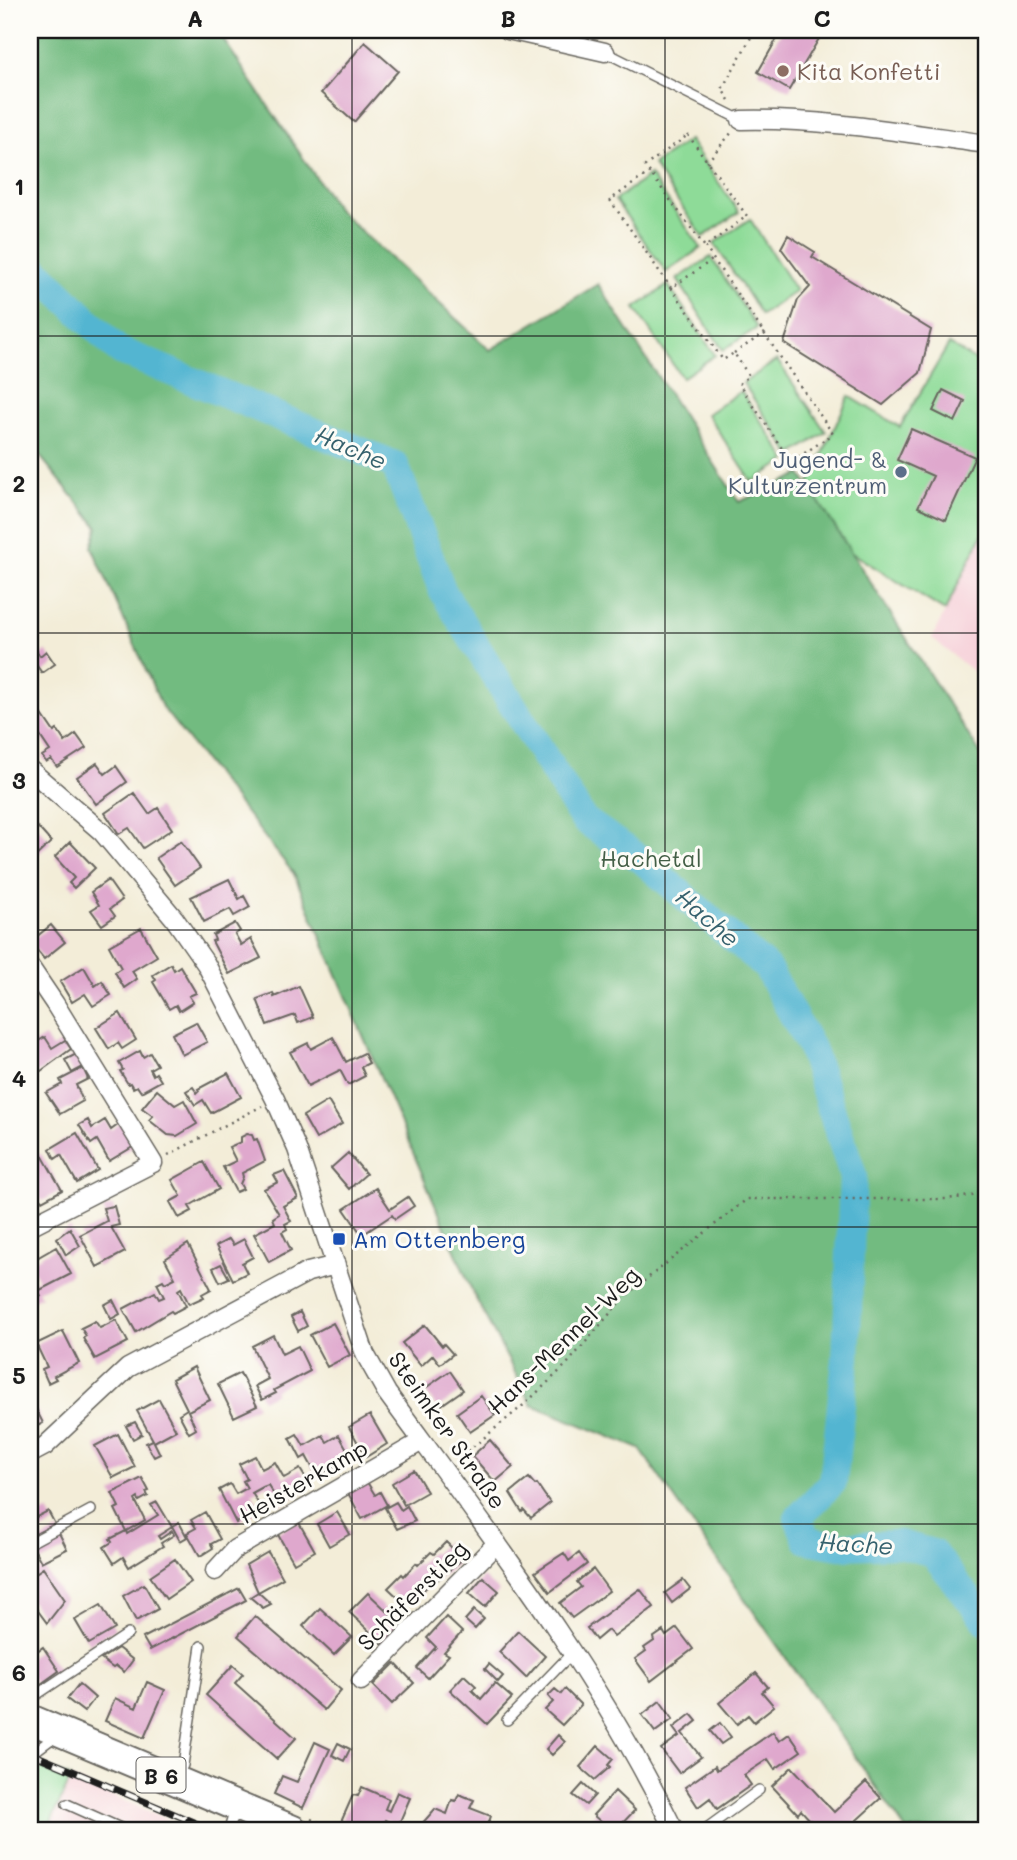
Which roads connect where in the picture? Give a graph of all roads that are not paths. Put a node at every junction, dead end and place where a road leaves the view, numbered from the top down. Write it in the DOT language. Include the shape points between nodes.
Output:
graph roads {
  1 [pos="508,30"];
  2 [pos="605,52"];
  3 [pos="741,120"];
  4 [pos="987,144"];
  5 [pos="30,770"];
  6 [pos="30,967"];
  7 [pos="30,1226"];
  8 [pos="336,1265"];
  9 [pos="422,1441"];
  10 [pos="30,1454"];
  11 [pos="91,1510"];
  12 [pos="498,1543"];
  13 [pos="30,1544"];
  14 [pos="215,1571"];
  15 [pos="128,1634"];
  16 [pos="201,1646"];
  17 [pos="573,1652"];
  18 [pos="361,1681"];
  19 [pos="30,1699"];
  20 [pos="30,1719"];
  21 [pos="507,1720"];
  22 [pos="61,1732"];
  23 [pos="30,1755"];
  24 [pos="176,1781"];
  25 [pos="759,1790"];
  26 [pos="67,1804"];
  27 [pos="232,1819"];
  28 [pos="125,1830"];
  29 [pos="293,1830"];
  30 [pos="674,1830"];
  31 [pos="704,1830"];
  1 -- 2 [label="street"];
  2 -- 3 [label="lane"];
  3 -- 4 [label="street"];
  5 -- 8 [label="street, Steimker Straße" via="102,832 206,964 298,1149"];
  6 -- 7 [label="street" via="153,1163"];
  8 -- 9 [label="street, Steimker Straße" via="365,1354"];
  8 -- 10 [label="street" via="309,1272 128,1368 45,1446"];
  9 -- 12 [label="street, Steimker Straße"];
  9 -- 14 [label="street, Heisterkamp" via="235,1549"];
  11 -- 13 [label="lane"];
  12 -- 17 [label="street, Steimker Straße"];
  12 -- 18 [label="street, Schäferstieg"];
  15 -- 19 [label="lane"];
  16 -- 24 [label="lane" via="183,1765"];
  17 -- 21 [label="lane"];
  17 -- 30 [label="street, Steimker Straße"];
  20 -- 22 [label="main road, B 6"];
  22 -- 23 [label="lane"];
  22 -- 24 [label="main road, B 6"];
  24 -- 27 [label="main road, B 6"];
  25 -- 31 [label="lane"];
  26 -- 28 [label="lane"];
  27 -- 29 [label="main road, B 6"];
}
